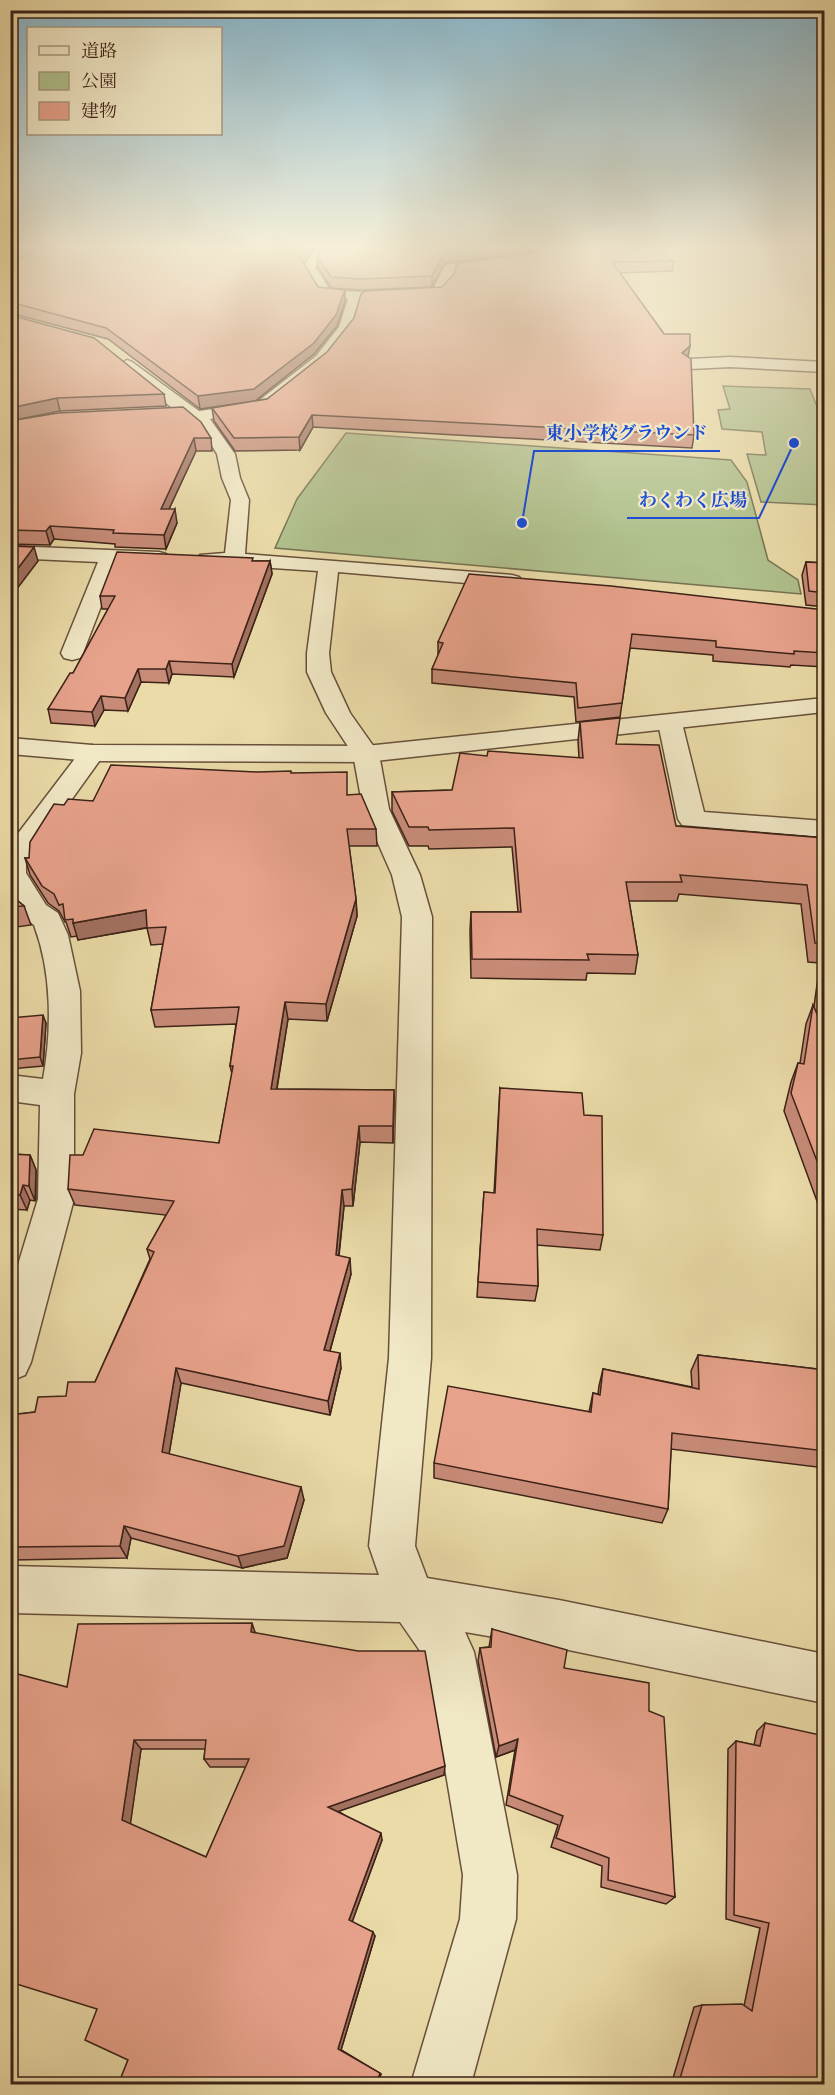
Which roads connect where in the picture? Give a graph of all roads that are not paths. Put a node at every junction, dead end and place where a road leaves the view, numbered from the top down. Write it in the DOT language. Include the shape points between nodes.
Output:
graph roads {
  1 [pos="334,343"];
  2 [pos="118,357"];
  3 [pos="690,364"];
  4 [pos="825,367"];
  5 [pos="161,414"];
  6 [pos="193,414"];
  7 [pos="10,552"];
  8 [pos="110,556"];
  9 [pos="235,558"];
  10 [pos="329,565"];
  11 [pos="536,583"];
  12 [pos="72,653"];
  13 [pos="825,705"];
  14 [pos="670,723"];
  15 [pos="10,746"];
  16 [pos="92,753"];
  17 [pos="366,754"];
  18 [pos="825,829"];
  19 [pos="10,1088"];
  20 [pos="57,1094"];
  21 [pos="10,1362"];
  22 [pos="10,1589"];
  23 [pos="412,1599"];
  24 [pos="825,1678"];
  25 [pos="441,2085"];
  1 -- 6 [label="street" via="321,359 261,407"];
  2 -- 6 [label="street"];
  3 -- 4 [label="street"];
  5 -- 6 [label="street"];
  6 -- 9 [label="street" via="226,454 240,500"];
  7 -- 8 [label="street"];
  8 -- 9 [label="street"];
  8 -- 12 [label="street"];
  9 -- 10 [label="street"];
  10 -- 11 [label="street"];
  10 -- 17 [label="street" via="319,672 338,713"];
  13 -- 14 [label="street"];
  14 -- 17 [label="street"];
  14 -- 18 [label="street" via="692,819"];
  15 -- 16 [label="street"];
  16 -- 17 [label="street"];
  16 -- 20 [label="street" via="12,862 12,873 36,912 47,920 64,991 64,1053"];
  17 -- 23 [label="street" via="376,809 406,875 417,917 410,1358 392,1546"];
  19 -- 20 [label="street"];
  20 -- 21 [label="street" via="56,1200"];
  22 -- 23 [label="street"];
  23 -- 24 [label="street" via="559,1624"];
  23 -- 25 [label="street" via="450,1652 490,1875 488,1919"];
}
